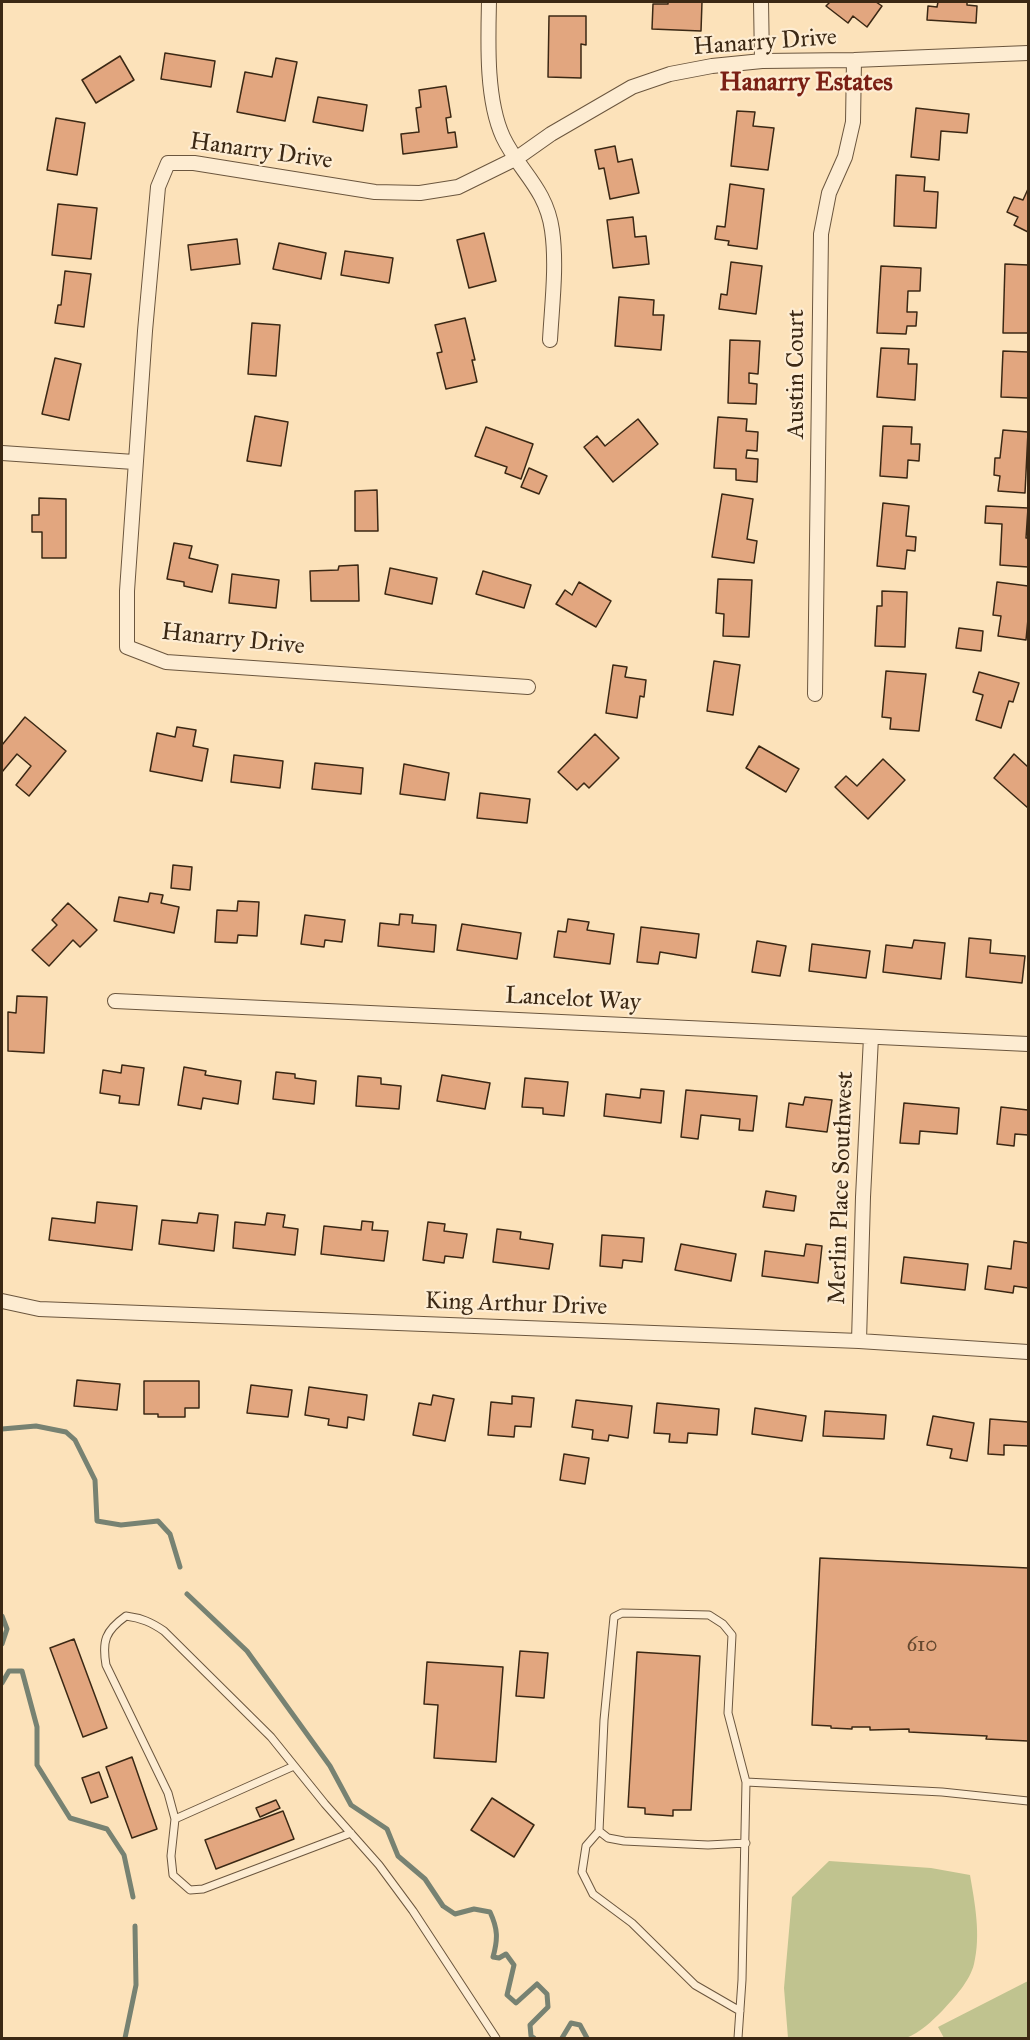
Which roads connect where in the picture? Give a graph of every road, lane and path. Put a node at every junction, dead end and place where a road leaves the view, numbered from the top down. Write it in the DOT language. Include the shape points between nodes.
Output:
graph roads {
  1 [pos="489,2"];
  2 [pos="761,2"];
  3 [pos="1029,53"];
  4 [pos="854,60"];
  5 [pos="762,61"];
  6 [pos="517,158"];
  7 [pos="550,340"];
  8 [pos="2,453"];
  9 [pos="134,462"];
  10 [pos="528,687"];
  11 [pos="815,694"];
  12 [pos="115,1000"];
  13 [pos="871,1037"];
  14 [pos="1029,1044"];
  15 [pos="2,1301"];
  16 [pos="859,1341"];
  17 [pos="1029,1352"];
  18 [pos="294,1766"];
  19 [pos="746,1782"];
  20 [pos="1029,1801"];
  21 [pos="175,1819"];
  22 [pos="599,1831"];
  23 [pos="351,1833"];
  24 [pos="746,1843"];
  25 [pos="740,2011"];
  26 [pos="496,2038"];
  27 [pos="738,2038"];
  1 -- 6 [label="street" via="491,100 503,137"];
  2 -- 5 [label="street"];
  3 -- 4 [label="street, Hanarry Drive"];
  4 -- 5 [label="street, Hanarry Drive"];
  4 -- 11 [label="street, Austin Court" via="853,122 845,157 829,193 821,234"];
  5 -- 6 [label="street, Hanarry Drive" via="670,74 632,87"];
  6 -- 7 [label="street" via="540,191 552,228"];
  6 -- 9 [label="street, Hanarry Drive" via="458,187 420,193 375,192 194,163 168,163 158,187"];
  8 -- 9 [label="street"];
  9 -- 10 [label="street, Hanarry Drive" via="127,647 166,662"];
  12 -- 13 [label="street, Lancelot Way"];
  13 -- 14 [label="street, Lancelot Way"];
  13 -- 16 [label="street, Merlin Place Southwest"];
  15 -- 16 [label="street, King Arthur Drive" via="39,1309"];
  16 -- 17 [label="street, King Arthur Drive"];
  18 -- 21 [label="lane"];
  18 -- 21 [label="lane" via="271,1737 164,1631 149,1620 126,1616 116,1623 104,1642 106,1665 168,1792"];
  18 -- 23 [label="lane"];
  19 -- 20 [label="lane" via="942,1792"];
  19 -- 22 [label="lane" via="728,1713 732,1635 709,1615 622,1613 614,1617 611,1632"];
  19 -- 24 [label="lane"];
  21 -- 23 [label="lane" via="173,1875 190,1890 203,1889"];
  22 -- 24 [label="lane" via="608,1838 624,1841"];
  22 -- 25 [label="lane" via="586,1846 582,1872 593,1894 632,1923 695,1985"];
  23 -- 26 [label="lane" via="413,1911"];
  24 -- 25 [label="lane"];
  25 -- 27 [label="lane"];
}
